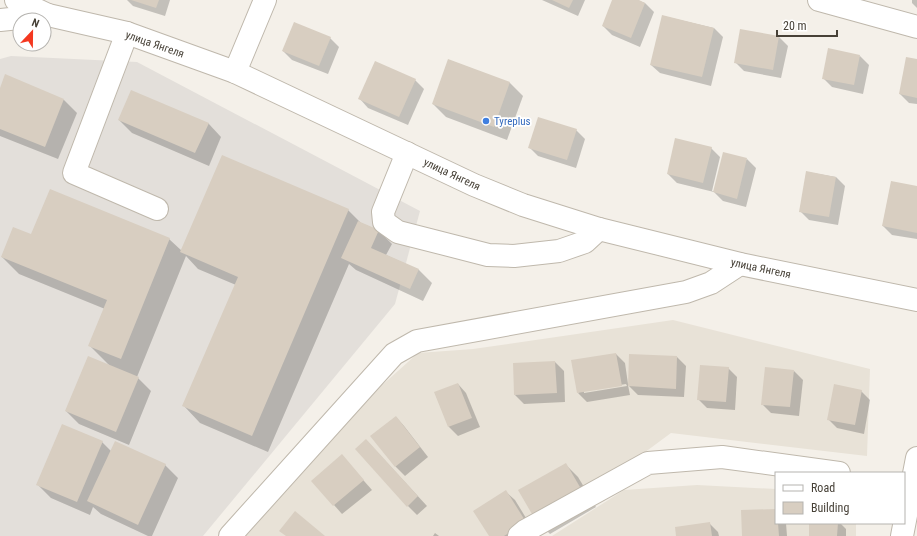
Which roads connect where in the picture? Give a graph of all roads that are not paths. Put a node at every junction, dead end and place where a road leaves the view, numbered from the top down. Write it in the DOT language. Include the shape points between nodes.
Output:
graph roads {
  1 [pos="16,0"];
  2 [pos="265,0"];
  3 [pos="819,0"];
  4 [pos="42,12"];
  5 [pos="52,16"];
  6 [pos="12,19"];
  7 [pos="0,20"];
  8 [pos="917,27"];
  9 [pos="127,33"];
  10 [pos="235,72"];
  11 [pos="407,153"];
  12 [pos="157,209"];
  13 [pos="599,229"];
  14 [pos="740,264"];
  15 [pos="917,300"];
  16 [pos="917,458"];
  17 [pos="833,472"];
  18 [pos="911,483"];
  19 [pos="905,518"];
  20 [pos="904,524"];
  21 [pos="230,536"];
  22 [pos="519,536"];
  23 [pos="902,536"];
  1 -- 4 [label="street"];
  2 -- 10 [label="street"];
  3 -- 8 [label="street"];
  5 -- 9 [label="street, улица Янгеля"];
  6 -- 7 [label="street, улица Янгеля"];
  9 -- 10 [label="street, улица Янгеля"];
  9 -- 12 [label="street" via="74,173"];
  10 -- 11 [label="street, улица Янгеля"];
  11 -- 13 [label="street, улица Янгеля" via="523,205"];
  11 -- 13 [label="street" via="383,212 384,222 398,232 488,255 514,256 559,252 585,242"];
  13 -- 14 [label="street, улица Янгеля"];
  14 -- 15 [label="street, улица Янгеля"];
  14 -- 21 [label="street" via="711,283 686,292 417,341 394,354"];
  16 -- 18 [label="street"];
  17 -- 22 [label="street" via="722,457 648,463"];
  18 -- 19 [label="street"];
  20 -- 23 [label="street"];
}
